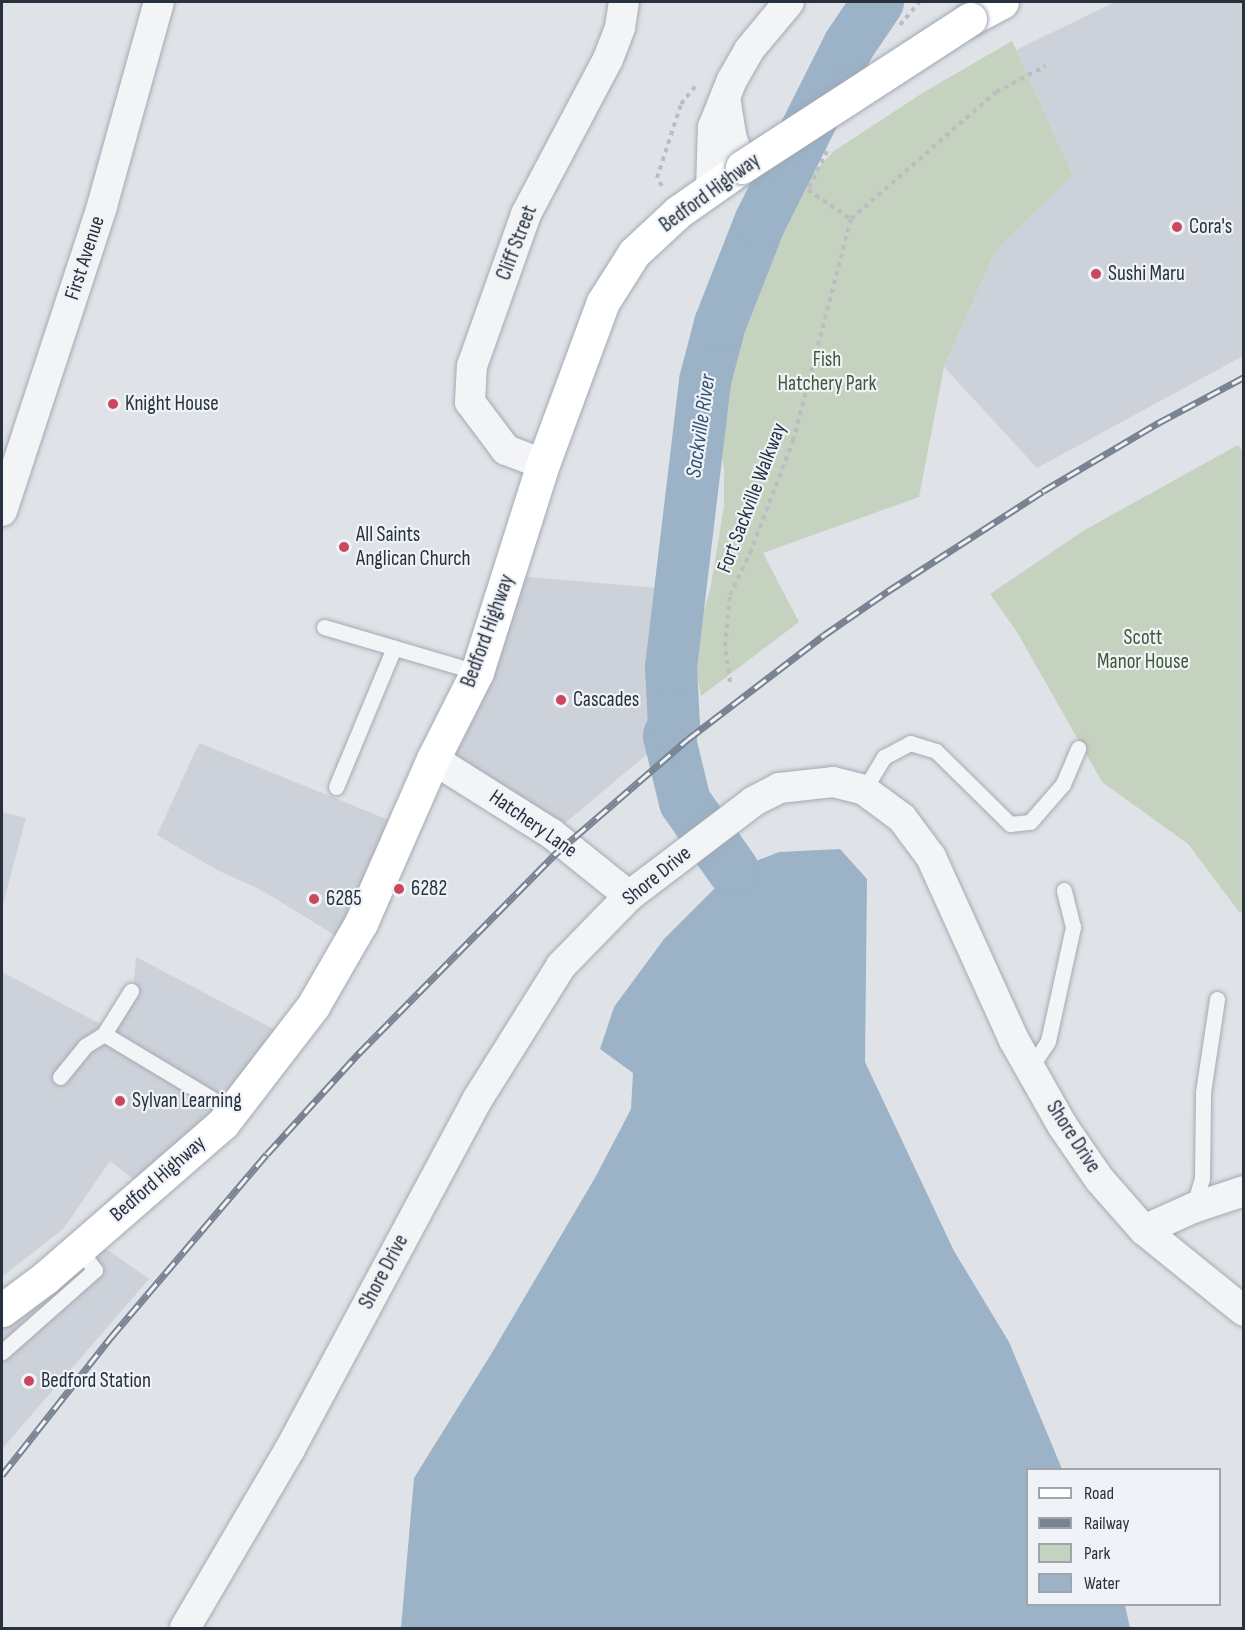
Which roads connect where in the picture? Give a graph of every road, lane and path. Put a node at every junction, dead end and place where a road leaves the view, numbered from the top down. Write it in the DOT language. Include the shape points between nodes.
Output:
graph roads {
  1 [pos="159,2"];
  2 [pos="624,2"];
  3 [pos="789,2"];
  4 [pos="1002,2"];
  5 [pos="1046,66"];
  6 [pos="725,98"];
  7 [pos="742,167"];
  8 [pos="711,189"];
  9 [pos="543,464"];
  10 [pos="8,472"];
  11 [pos="2,511"];
  12 [pos="324,627"];
  13 [pos="394,648"];
  14 [pos="477,672"];
  15 [pos="730,682"];
  16 [pos="1078,748"];
  17 [pos="433,759"];
  18 [pos="336,787"];
  19 [pos="864,790"];
  20 [pos="1064,890"];
  21 [pos="629,896"];
  22 [pos="131,991"];
  23 [pos="1217,999"];
  24 [pos="104,1034"];
  25 [pos="1029,1068"];
  26 [pos="60,1077"];
  27 [pos="231,1111"];
  28 [pos="1244,1191"];
  29 [pos="1193,1208"];
  30 [pos="1144,1230"];
  31 [pos="79,1249"];
  32 [pos="2,1310"];
  33 [pos="1244,1311"];
  34 [pos="2,1352"];
  35 [pos="185,1629"];
  1 -- 10 [label="street, First Avenue" via="102,206"];
  2 -- 9 [label="street, Cliff Street" via="608,59 526,214 472,366 470,402 506,450"];
  3 -- 6 [label="street" via="749,50"];
  4 -- 7 [label="main road, Bedford Highway, bridge"];
  5 -- 15 [label="path, Fort Sackville Walkway" via="996,92 851,219 794,441 730,595 725,646"];
  6 -- 7 [label="street" via="731,136"];
  6 -- 8 [label="street" via="713,127"];
  7 -- 8 [label="main road, Bedford Highway"];
  8 -- 9 [label="main road, Bedford Highway" via="678,212 634,253 603,302"];
  9 -- 14 [label="main road, Bedford Highway"];
  10 -- 11 [label="street, First Avenue"];
  12 -- 13 [label="lane"];
  13 -- 14 [label="lane"];
  13 -- 18 [label="lane"];
  14 -- 17 [label="main road, Bedford Highway"];
  16 -- 19 [label="lane" via="1063,784 1030,822 1010,825 936,751 910,743 884,757"];
  17 -- 21 [label="street, Hatchery Lane" via="552,834"];
  17 -- 27 [label="main road, Bedford Highway" via="362,923 314,1006"];
  19 -- 21 [label="street, Shore Drive" via="833,782 779,788 754,801"];
  19 -- 25 [label="street, Shore Drive" via="902,818 931,857"];
  20 -- 25 [label="lane" via="1073,927 1048,1041"];
  21 -- 35 [label="street, Shore Drive" via="561,966 477,1100 290,1449"];
  22 -- 24 [label="lane"];
  23 -- 29 [label="lane" via="1203,1092 1202,1179"];
  24 -- 26 [label="lane" via="85,1046"];
  24 -- 27 [label="lane"];
  25 -- 30 [label="street, Shore Drive" via="1100,1180"];
  27 -- 31 [label="main road, Bedford Highway" via="223,1123"];
  28 -- 29 [label="street"];
  29 -- 30 [label="street"];
  30 -- 33 [label="street, Shore Drive"];
  31 -- 32 [label="main road, Bedford Highway"];
  31 -- 34 [label="lane" via="95,1270"];
}
